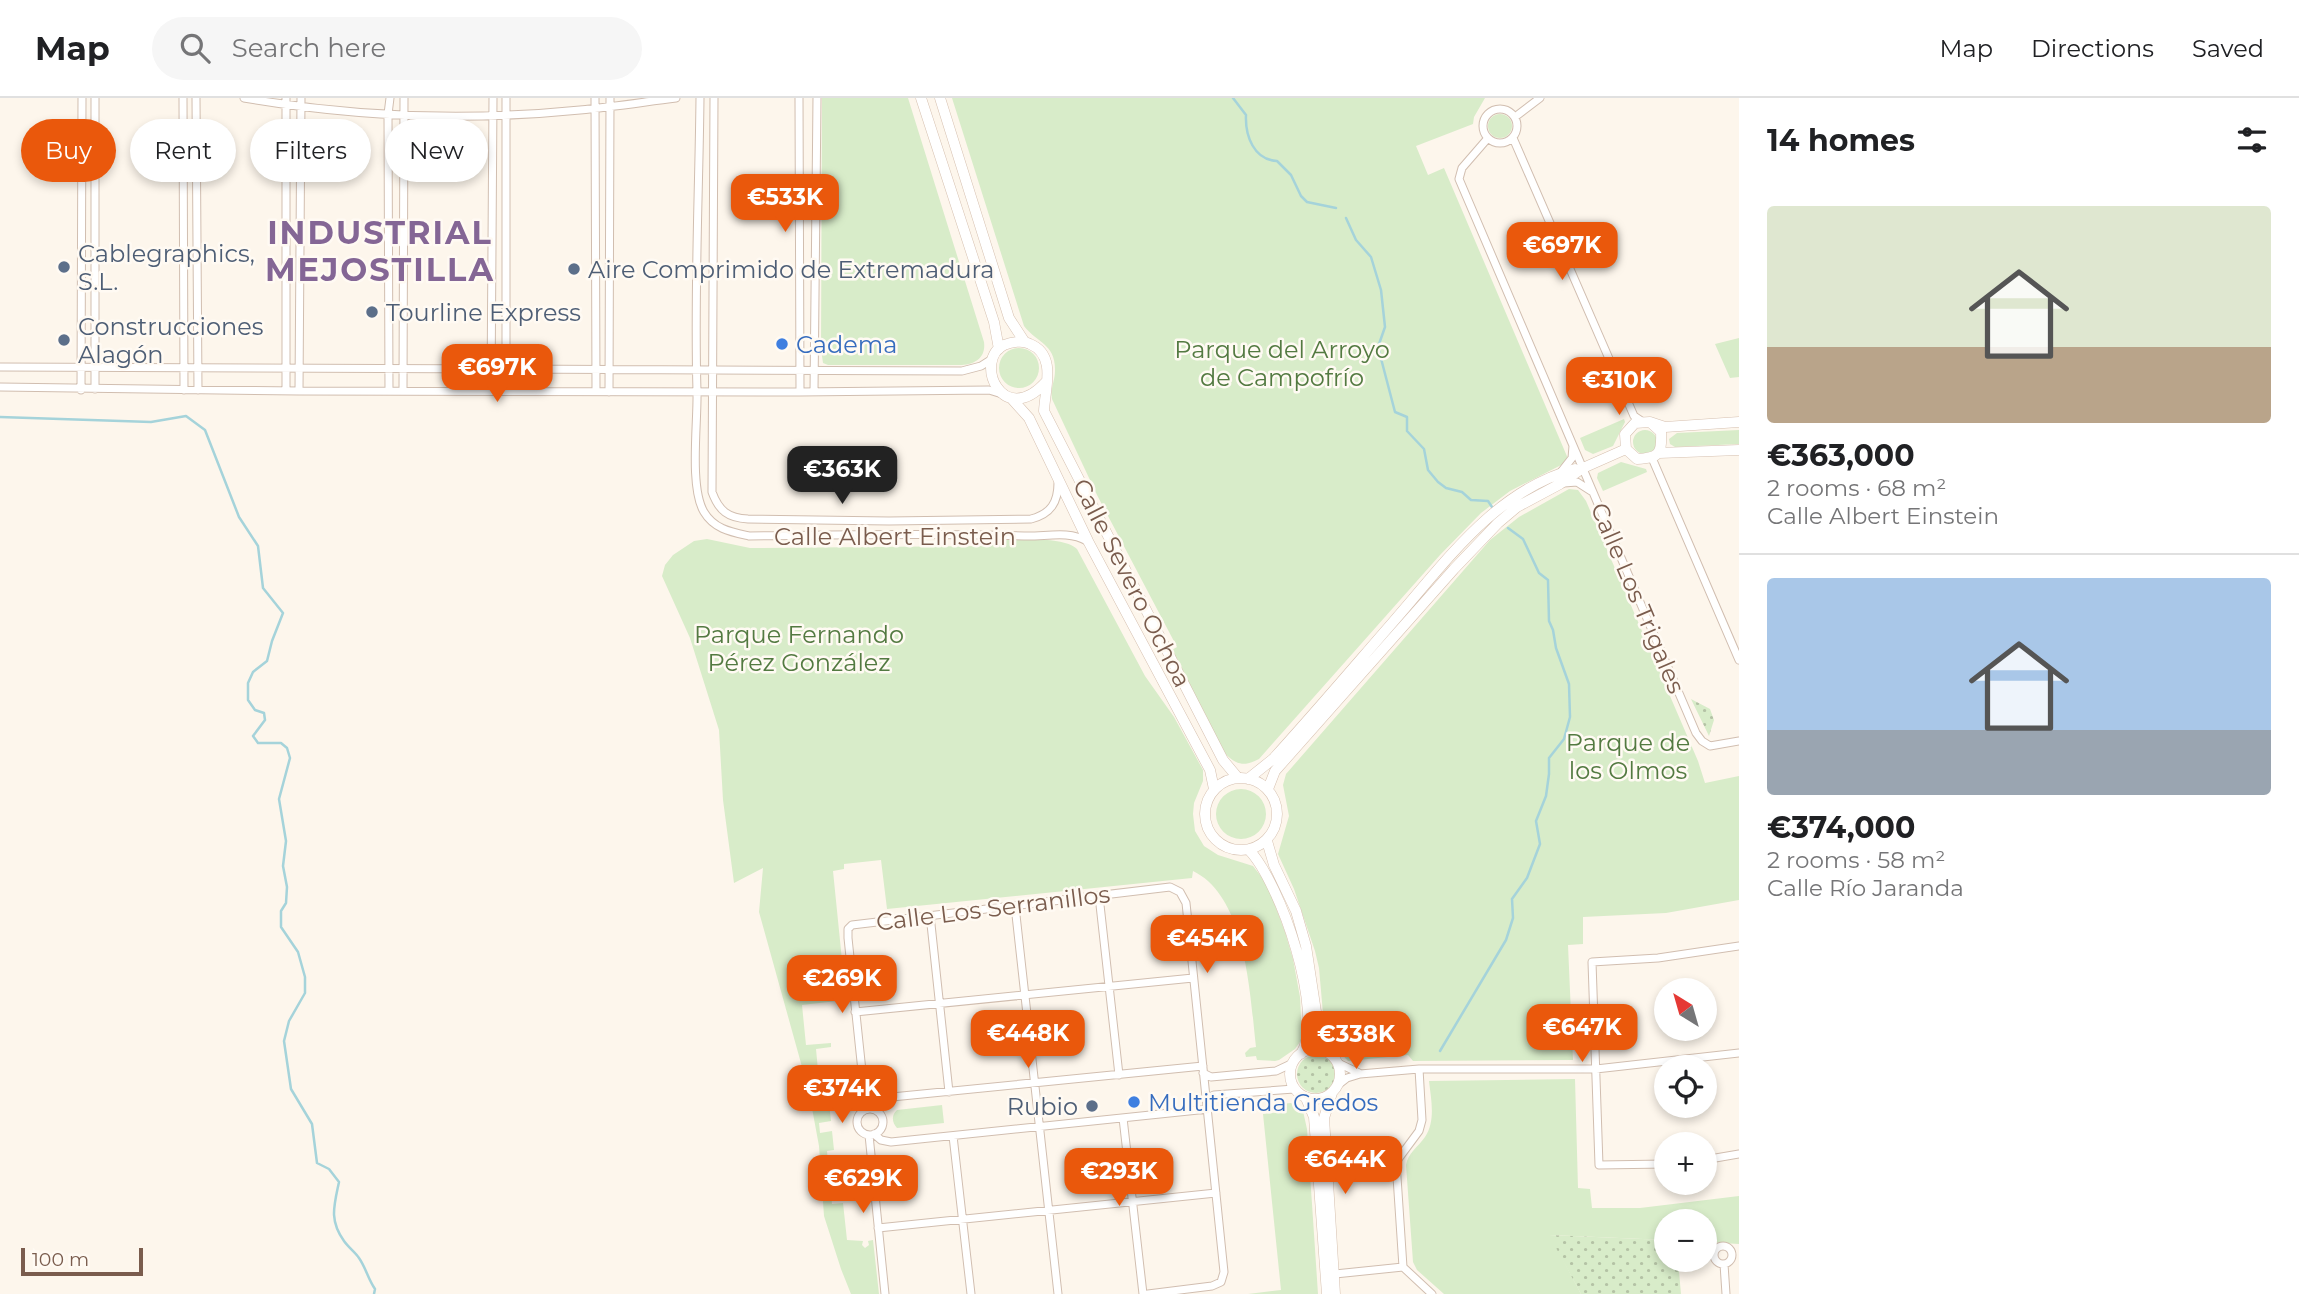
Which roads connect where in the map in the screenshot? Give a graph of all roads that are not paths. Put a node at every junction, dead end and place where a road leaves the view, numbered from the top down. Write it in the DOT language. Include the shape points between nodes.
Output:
graph roads {
  1 [pos="82,98"];
  2 [pos="94,98"];
  3 [pos="183,98"];
  4 [pos="196,98"];
  5 [pos="244,98"];
  6 [pos="301,98"];
  7 [pos="390,98"];
  8 [pos="404,98"];
  9 [pos="493,98"];
  10 [pos="506,98"];
  11 [pos="595,98"];
  12 [pos="676,98"];
  13 [pos="700,98"];
  14 [pos="714,98"];
  15 [pos="799,98"];
  16 [pos="817,98"];
  17 [pos="921,98"];
  18 [pos="940,98"];
  19 [pos="1540,98"];
  20 [pos="286,102"];
  21 [pos="610,102"];
  22 [pos="300,108"];
  23 [pos="596,108"];
  24 [pos="388,114"];
  25 [pos="493,114"];
  26 [pos="507,114"];
  27 [pos="403,115"];
  28 [pos="1515,117"];
  29 [pos="1488,138"];
  30 [pos="1513,138"];
  31 [pos="1024,341"];
  32 [pos="999,349"];
  33 [pos="992,359"];
  34 [pos="0,367"];
  35 [pos="94,367"];
  36 [pos="287,367"];
  37 [pos="81,368"];
  38 [pos="185,368"];
  39 [pos="300,368"];
  40 [pos="390,368"];
  41 [pos="403,368"];
  42 [pos="597,368"];
  43 [pos="199,369"];
  44 [pos="491,369"];
  45 [pos="609,369"];
  46 [pos="696,369"];
  47 [pos="712,369"];
  48 [pos="506,370"];
  49 [pos="800,370"];
  50 [pos="814,370"];
  51 [pos="1046,382"];
  52 [pos="0,387"];
  53 [pos="95,389"];
  54 [pos="82,390"];
  55 [pos="184,390"];
  56 [pos="198,390"];
  57 [pos="389,390"];
  58 [pos="403,390"];
  59 [pos="506,390"];
  60 [pos="286,391"];
  61 [pos="299,391"];
  62 [pos="491,391"];
  63 [pos="596,391"];
  64 [pos="609,391"];
  65 [pos="698,391"];
  66 [pos="712,391"];
  67 [pos="800,392"];
  68 [pos="814,392"];
  69 [pos="1007,396"];
  70 [pos="1642,420"];
  71 [pos="1739,422"];
  72 [pos="1573,445"];
  73 [pos="1626,449"];
  74 [pos="1739,450"];
  75 [pos="1655,455"];
  76 [pos="1577,456"];
  77 [pos="1594,463"];
  78 [pos="1583,468"];
  79 [pos="1058,478"];
  80 [pos="1558,480"];
  81 [pos="1589,482"];
  82 [pos="1593,492"];
  83 [pos="1088,541"];
  84 [pos="1739,660"];
  85 [pos="1739,741"];
  86 [pos="1243,778"];
  87 [pos="1214,789"];
  88 [pos="1268,789"];
  89 [pos="1268,841"];
  90 [pos="1249,850"];
  91 [pos="1099,896"];
  92 [pos="1015,906"];
  93 [pos="930,915"];
  94 [pos="1739,946"];
  95 [pos="1193,978"];
  96 [pos="1109,986"];
  97 [pos="1025,995"];
  98 [pos="940,1004"];
  99 [pos="855,1012"];
  100 [pos="1328,1052"];
  101 [pos="1739,1053"];
  102 [pos="1300,1054"];
  103 [pos="1293,1063"];
  104 [pos="1338,1063"];
  105 [pos="1419,1069"];
  106 [pos="1596,1069"];
  107 [pos="1203,1070"];
  108 [pos="1360,1074"];
  109 [pos="1119,1075"];
  110 [pos="1035,1083"];
  111 [pos="1294,1089"];
  112 [pos="1335,1089"];
  113 [pos="949,1092"];
  114 [pos="1306,1098"];
  115 [pos="1206,1099"];
  116 [pos="868,1109"];
  117 [pos="1208,1110"];
  118 [pos="1124,1118"];
  119 [pos="1039,1127"];
  120 [pos="871,1134"];
  121 [pos="953,1136"];
  122 [pos="1739,1154"];
  123 [pos="1717,1158"];
  124 [pos="1396,1161"];
  125 [pos="1654,1164"];
  126 [pos="1327,1165"];
  127 [pos="1216,1194"];
  128 [pos="1133,1202"];
  129 [pos="1048,1211"];
  130 [pos="963,1219"];
  131 [pos="878,1228"];
  132 [pos="1724,1264"];
  133 [pos="1404,1267"];
  134 [pos="1335,1273"];
  135 [pos="886,1294"];
  136 [pos="971,1294"];
  137 [pos="1058,1294"];
  138 [pos="1145,1294"];
  139 [pos="1327,1294"];
  140 [pos="1335,1294"];
  141 [pos="1432,1294"];
  142 [pos="1726,1294"];
  1 -- 37 [label="street"];
  2 -- 35 [label="street"];
  3 -- 38 [label="street"];
  4 -- 43 [label="street"];
  5 -- 20 [label="street"];
  6 -- 22 [label="street"];
  7 -- 24 [label="street"];
  8 -- 27 [label="street"];
  9 -- 25 [label="street"];
  10 -- 26 [label="street"];
  11 -- 23 [label="street"];
  12 -- 21 [label="street"];
  13 -- 46 [label="street, Calle Albert Einstein"];
  14 -- 47 [label="street"];
  15 -- 49 [label="street"];
  16 -- 50 [label="street"];
  17 -- 32 [label="main road"];
  18 -- 31 [label="main road" via="1009,318"];
  19 -- 28 [label="street"];
  20 -- 22 [label="street"];
  20 -- 36 [label="street"];
  21 -- 23 [label="street"];
  21 -- 45 [label="street"];
  22 -- 24 [label="street"];
  22 -- 39 [label="street"];
  23 -- 26 [label="street"];
  23 -- 42 [label="street"];
  24 -- 27 [label="street"];
  24 -- 40 [label="street"];
  25 -- 26 [label="street"];
  25 -- 27 [label="street"];
  25 -- 44 [label="street"];
  26 -- 48 [label="street"];
  27 -- 41 [label="street"];
  28 -- 29 [label="street" via="1507,110 1491,110 1483,124"];
  28 -- 30 [label="street"];
  29 -- 30 [label="street" via="1503,143"];
  29 -- 72 [label="street, Calle Los Trigales" via="1462,168 1459,179"];
  30 -- 70 [label="street"];
  31 -- 32 [label="main road"];
  31 -- 51 [label="main road" via="1045,356"];
  32 -- 33 [label="main road"];
  33 -- 50 [label="street" via="962,371"];
  33 -- 69 [label="main road" via="991,379"];
  34 -- 37 [label="street"];
  35 -- 37 [label="street"];
  35 -- 38 [label="street"];
  35 -- 53 [label="street"];
  36 -- 39 [label="street"];
  36 -- 43 [label="street"];
  36 -- 60 [label="street"];
  37 -- 54 [label="street"];
  38 -- 43 [label="street"];
  38 -- 55 [label="street"];
  39 -- 40 [label="street"];
  39 -- 61 [label="street"];
  40 -- 41 [label="street"];
  40 -- 57 [label="street"];
  41 -- 44 [label="street"];
  41 -- 58 [label="street"];
  42 -- 45 [label="street"];
  42 -- 48 [label="street"];
  42 -- 63 [label="street"];
  43 -- 56 [label="street"];
  44 -- 48 [label="street"];
  44 -- 62 [label="street"];
  45 -- 46 [label="street"];
  45 -- 64 [label="street"];
  46 -- 47 [label="street"];
  46 -- 65 [label="street, Calle Albert Einstein"];
  47 -- 49 [label="street"];
  47 -- 66 [label="street"];
  48 -- 59 [label="street"];
  49 -- 50 [label="street"];
  49 -- 67 [label="street"];
  50 -- 68 [label="street"];
  51 -- 69 [label="main road" via="1024,399"];
  51 -- 86 [label="main road, Calle Severo Ochoa" via="1044,411 1223,760"];
  52 -- 54 [label="street"];
  53 -- 54 [label="street"];
  53 -- 55 [label="street"];
  55 -- 56 [label="street"];
  56 -- 60 [label="street"];
  57 -- 58 [label="street"];
  57 -- 61 [label="street"];
  58 -- 62 [label="street"];
  59 -- 62 [label="street"];
  59 -- 63 [label="street"];
  60 -- 61 [label="street"];
  63 -- 64 [label="street"];
  64 -- 65 [label="street"];
  65 -- 66 [label="street"];
  65 -- 83 [label="street, Calle Albert Einstein" via="697,489 712,522 723,529 749,536 1066,534"];
  66 -- 67 [label="street"];
  66 -- 79 [label="street, Calle Albert Einstein" via="712,492 723,512 733,518 1031,519 1051,509 1058,498"];
  67 -- 68 [label="street"];
  68 -- 69 [label="street" via="989,390"];
  69 -- 79 [label="main road, Calle Severo Ochoa" via="1029,418"];
  70 -- 71 [label="main road" via="1665,427"];
  70 -- 73 [label="main road" via="1625,434"];
  70 -- 75 [label="main road" via="1661,432 1661,447"];
  72 -- 76 [label="street, Calle Los Trigales"];
  72 -- 80 [label="street" via="1569,464"];
  73 -- 75 [label="main road" via="1637,458"];
  73 -- 77 [label="main road"];
  74 -- 75 [label="main road"];
  75 -- 84 [label="street"];
  76 -- 77 [label="street"];
  76 -- 78 [label="street, Calle Los Trigales"];
  77 -- 78 [label="main road"];
  77 -- 81 [label="street, Calle Los Trigales"];
  78 -- 80 [label="main road"];
  78 -- 81 [label="street, Calle Los Trigales"];
  79 -- 83 [label="main road, Calle Severo Ochoa"];
  80 -- 82 [label="street, Calle Los Trigales" via="1577,482"];
  80 -- 86 [label="main road" via="1506,503 1481,524 1273,759"];
  80 -- 88 [label="main road" via="1517,507 1477,543 1275,771"];
  81 -- 82 [label="street, Calle Los Trigales"];
  82 -- 85 [label="street, Calle Los Trigales" via="1696,733 1710,746"];
  83 -- 87 [label="main road, Calle Severo Ochoa" via="1210,770"];
  86 -- 87 [label="main road"];
  86 -- 88 [label="main road"];
  87 -- 90 [label="main road" via="1204,813 1210,833 1230,848"];
  88 -- 89 [label="main road" via="1277,816"];
  89 -- 90 [label="main road"];
  89 -- 100 [label="main road" via="1306,946 1320,1038"];
  90 -- 102 [label="main road" via="1278,896 1296,949 1309,1029"];
  91 -- 92 [label="street, Calle Los Serranillos"];
  91 -- 95 [label="street, Calle Los Serranillos" via="1170,887 1180,891 1186,903"];
  91 -- 96 [label="street"];
  92 -- 93 [label="street, Calle Los Serranillos"];
  92 -- 97 [label="street"];
  93 -- 98 [label="street"];
  93 -- 99 [label="street, Calle Los Serranillos" via="849,929"];
  94 -- 106 [label="street" via="1592,962"];
  95 -- 96 [label="street"];
  95 -- 107 [label="street"];
  96 -- 97 [label="street"];
  96 -- 109 [label="street"];
  97 -- 98 [label="street"];
  97 -- 110 [label="street"];
  98 -- 99 [label="street"];
  98 -- 113 [label="street"];
  99 -- 116 [label="street"];
  100 -- 102 [label="main road" via="1311,1049"];
  100 -- 104 [label="main road"];
  101 -- 106 [label="street"];
  102 -- 103 [label="main road"];
  103 -- 107 [label="street" via="1276,1071 1211,1077"];
  103 -- 111 [label="main road"];
  104 -- 108 [label="street"];
  104 -- 112 [label="main road"];
  105 -- 106 [label="street"];
  105 -- 108 [label="street"];
  105 -- 124 [label="street" via="1422,1120"];
  106 -- 125 [label="street" via="1599,1166"];
  107 -- 109 [label="street"];
  107 -- 115 [label="street"];
  108 -- 112 [label="street"];
  109 -- 110 [label="street"];
  110 -- 113 [label="street"];
  110 -- 119 [label="street"];
  111 -- 114 [label="main road"];
  111 -- 115 [label="street"];
  112 -- 114 [label="main road" via="1321,1099"];
  112 -- 126 [label="main road" via="1324,1118"];
  113 -- 116 [label="street" via="883,1098"];
  114 -- 139 [label="main road" via="1314,1118"];
  115 -- 117 [label="street"];
  116 -- 120 [label="street" via="858,1114 856,1123 860,1131"];
  116 -- 120 [label="street" via="878,1111 883,1120 880,1130"];
  117 -- 118 [label="street"];
  117 -- 127 [label="street"];
  118 -- 119 [label="street"];
  118 -- 128 [label="street"];
  119 -- 121 [label="street"];
  119 -- 129 [label="street"];
  120 -- 121 [label="street" via="891,1142"];
  120 -- 131 [label="street"];
  121 -- 130 [label="street"];
  122 -- 123 [label="street"];
  124 -- 126 [label="street"];
  124 -- 133 [label="street"];
  126 -- 134 [label="main road"];
  127 -- 128 [label="street"];
  127 -- 138 [label="street" via="1224,1272 1221,1282"];
  128 -- 129 [label="street"];
  128 -- 138 [label="street"];
  129 -- 130 [label="street"];
  129 -- 137 [label="street"];
  130 -- 131 [label="street"];
  130 -- 136 [label="street"];
  131 -- 135 [label="street"];
  132 -- 142 [label="street"];
  133 -- 134 [label="street"];
  133 -- 141 [label="street"];
  134 -- 140 [label="main road"];
}
